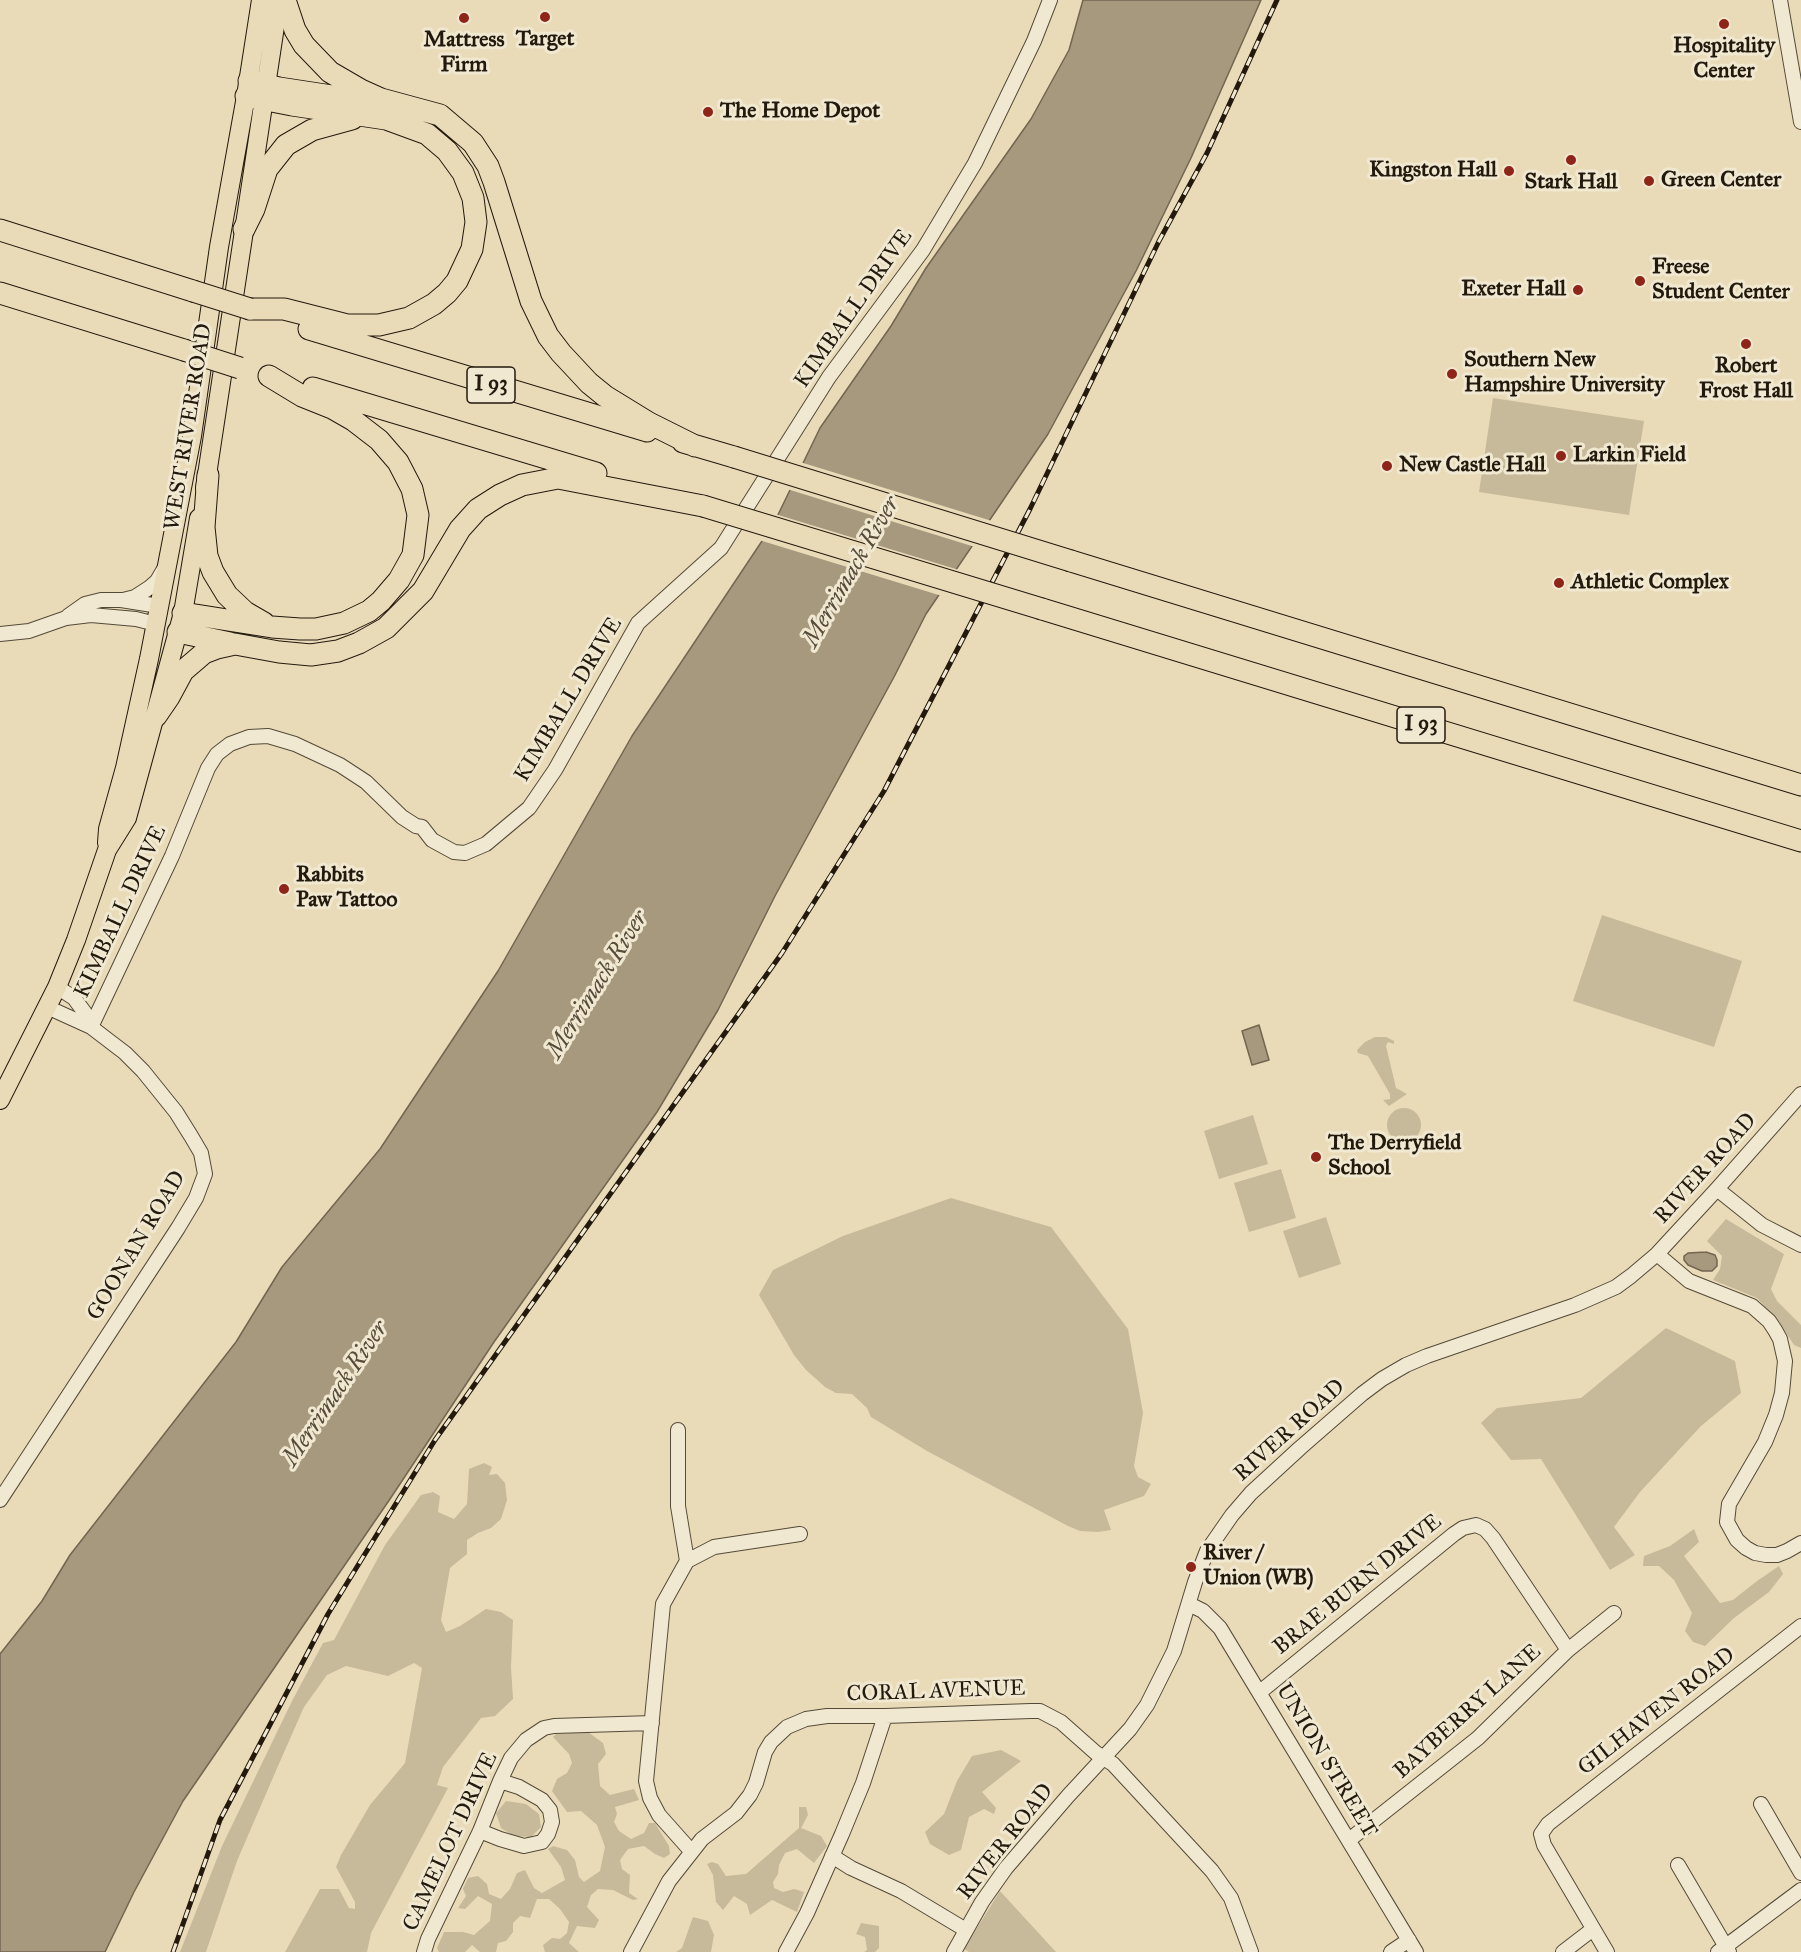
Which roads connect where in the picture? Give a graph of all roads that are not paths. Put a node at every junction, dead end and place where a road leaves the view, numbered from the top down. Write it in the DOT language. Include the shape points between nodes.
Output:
graph roads {
  1 [pos="261,0"];
  2 [pos="279,0"];
  3 [pos="285,0"];
  4 [pos="1050,0"];
  5 [pos="1780,0"];
  6 [pos="256,90"];
  7 [pos="376,108"];
  8 [pos="1801,122"];
  9 [pos="244,229"];
  10 [pos="0,230"];
  11 [pos="0,292"];
  12 [pos="250,309"];
  13 [pos="269,376"];
  14 [pos="695,446"];
  15 [pos="208,475"];
  16 [pos="703,506"];
  17 [pos="167,562"];
  18 [pos="121,600"];
  19 [pos="159,606"];
  20 [pos="66,618"];
  21 [pos="180,622"];
  22 [pos="156,624"];
  23 [pos="272,627"];
  24 [pos="0,634"];
  25 [pos="235,644"];
  26 [pos="156,716"];
  27 [pos="1801,785"];
  28 [pos="1801,841"];
  29 [pos="107,850"];
  30 [pos="57,987"];
  31 [pos="47,1007"];
  32 [pos="91,1026"];
  33 [pos="1801,1094"];
  34 [pos="0,1100"];
  35 [pos="1717,1189"];
  36 [pos="1801,1245"];
  37 [pos="1657,1254"];
  38 [pos="678,1430"];
  39 [pos="0,1500"];
  40 [pos="800,1534"];
  41 [pos="1801,1542"];
  42 [pos="687,1560"];
  43 [pos="1189,1604"];
  44 [pos="1614,1613"];
  45 [pos="1801,1626"];
  46 [pos="1568,1650"];
  47 [pos="1260,1692"];
  48 [pos="885,1716"];
  49 [pos="652,1723"];
  50 [pos="1103,1758"];
  51 [pos="500,1780"];
  52 [pos="1761,1804"];
  53 [pos="480,1831"];
  54 [pos="1350,1840"];
  55 [pos="691,1851"];
  56 [pos="832,1856"];
  57 [pos="1678,1865"];
  58 [pos="1801,1873"];
  59 [pos="1801,1890"];
  60 [pos="1593,1929"];
  61 [pos="966,1930"];
  62 [pos="1412,1946"];
  63 [pos="1724,1950"];
  64 [pos="424,1952"];
  65 [pos="631,1952"];
  66 [pos="786,1952"];
  67 [pos="954,1952"];
  68 [pos="1251,1952"];
  69 [pos="1391,1952"];
  70 [pos="1563,1952"];
  71 [pos="1607,1952"];
  1 -- 6 [label="main road, WEST RIVER ROAD"];
  2 -- 6 [label="main road, WEST RIVER ROAD"];
  3 -- 7 [label="highway" via="296,30 316,60"];
  4 -- 32 [label="street, KIMBALL DRIVE" via="975,163 923,250 829,377 721,548 638,623 555,770 529,808 486,844 465,853 454,852 432,840 422,827 402,817 366,782 331,760 268,736 230,744 208,768 172,856"];
  5 -- 8 [label="street"];
  6 -- 7 [label="highway"];
  6 -- 9 [label="main road, WEST RIVER ROAD"];
  6 -- 17 [label="main road, WEST RIVER ROAD" via="221,236 192,436"];
  7 -- 9 [label="highway" via="299,136 286,145 267,169"];
  7 -- 12 [label="highway" via="427,134 447,151 463,173 473,198 476,222 472,249 457,280 447,294 420,313 379,325 347,325 284,309"];
  7 -- 14 [label="highway" via="440,115 473,142 488,166 531,301 548,336 604,396"];
  9 -- 15 [label="main road, WEST RIVER ROAD"];
  10 -- 12 [label="highway, I 93, bridge"];
  11 -- 13 [label="highway, I 93, bridge"];
  12 -- 14 [label="highway, I 93"];
  13 -- 16 [label="highway, I 93"];
  13 -- 23 [label="highway" via="353,420 379,440 398,462 412,489 418,515 416,541 407,568 391,591 369,611 329,627"];
  14 -- 27 [label="highway, I 93, bridge"];
  15 -- 21 [label="main road, WEST RIVER ROAD"];
  15 -- 23 [label="highway" via="204,541 213,572 235,603"];
  16 -- 25 [label="highway" via="558,478 522,485 478,509 460,529 423,591 404,613 377,633 338,651 311,655"];
  16 -- 28 [label="highway, I 93, bridge"];
  17 -- 18 [label="street" via="152,586 135,597"];
  17 -- 19 [label="main road, WEST RIVER ROAD"];
  18 -- 19 [label="street"];
  18 -- 20 [label="street" via="92,601"];
  19 -- 21 [label="main road"];
  19 -- 22 [label="main road, WEST RIVER ROAD"];
  20 -- 22 [label="street" via="112,615"];
  20 -- 24 [label="street" via="28,631"];
  21 -- 22 [label="main road"];
  21 -- 23 [label="highway"];
  21 -- 25 [label="highway"];
  21 -- 26 [label="main road, WEST RIVER ROAD"];
  22 -- 29 [label="main road, WEST RIVER ROAD" via="108,829"];
  25 -- 26 [label="highway" via="204,653 192,662"];
  26 -- 29 [label="main road, WEST RIVER ROAD" via="127,818"];
  29 -- 30 [label="main road, WEST RIVER ROAD"];
  30 -- 31 [label="main road, WEST RIVER ROAD"];
  30 -- 32 [label="street, GOONAN ROAD" via="74,998"];
  31 -- 32 [label="street, GOONAN ROAD"];
  31 -- 34 [label="main road, WEST RIVER ROAD"];
  32 -- 39 [label="street, GOONAN ROAD" via="125,1053 158,1088 201,1153 205,1174 196,1198"];
  33 -- 35 [label="street, RIVER ROAD"];
  35 -- 36 [label="street" via="1762,1225"];
  35 -- 37 [label="street, RIVER ROAD"];
  37 -- 41 [label="street" via="1689,1281 1752,1306 1776,1330 1785,1360 1782,1393 1765,1442 1729,1504 1727,1522 1737,1540 1766,1556 1777,1555"];
  37 -- 43 [label="street, RIVER ROAD" via="1600,1295 1427,1356 1382,1379 1300,1448 1232,1515 1207,1551"];
  38 -- 42 [label="street" via="678,1506"];
  40 -- 42 [label="street" via="714,1547"];
  42 -- 49 [label="street" via="663,1604"];
  43 -- 47 [label="street, UNION STREET" via="1203,1611 1220,1628"];
  43 -- 50 [label="street, RIVER ROAD" via="1159,1685 1130,1729"];
  44 -- 46 [label="street, BAYBERRY LANE"];
  45 -- 60 [label="street, GILHAVEN ROAD" via="1548,1824 1542,1834 1544,1845"];
  46 -- 47 [label="street, BRAE BURN DRIVE" via="1493,1538 1476,1525 1454,1533"];
  46 -- 54 [label="street, BAYBERRY LANE" via="1478,1738"];
  47 -- 54 [label="street, UNION STREET"];
  48 -- 50 [label="street, CORAL AVENUE" via="1040,1711 1061,1722"];
  48 -- 55 [label="street, CORAL AVENUE" via="827,1716 786,1727 765,1752 750,1795 736,1813"];
  48 -- 56 [label="street" via="863,1783"];
  49 -- 51 [label="street, CAMELOT DRIVE" via="544,1728 518,1748"];
  49 -- 55 [label="street" via="646,1781 650,1798 659,1815"];
  50 -- 61 [label="street, RIVER ROAD" via="1006,1868"];
  50 -- 68 [label="street, CORAL AVENUE" via="1113,1764 1212,1871 1231,1898"];
  51 -- 53 [label="street, CAMELOT DRIVE"];
  51 -- 53 [label="street" via="542,1800 550,1810 548,1834 542,1842 524,1846"];
  52 -- 58 [label="street"];
  53 -- 64 [label="street, CAMELOT DRIVE"];
  54 -- 62 [label="street, UNION STREET"];
  55 -- 65 [label="street, CORAL AVENUE" via="669,1881"];
  56 -- 61 [label="street"];
  56 -- 66 [label="street"];
  57 -- 63 [label="street"];
  59 -- 63 [label="street"];
  60 -- 70 [label="street"];
  60 -- 71 [label="street"];
  61 -- 67 [label="street, RIVER ROAD"];
  62 -- 69 [label="street"];
}
